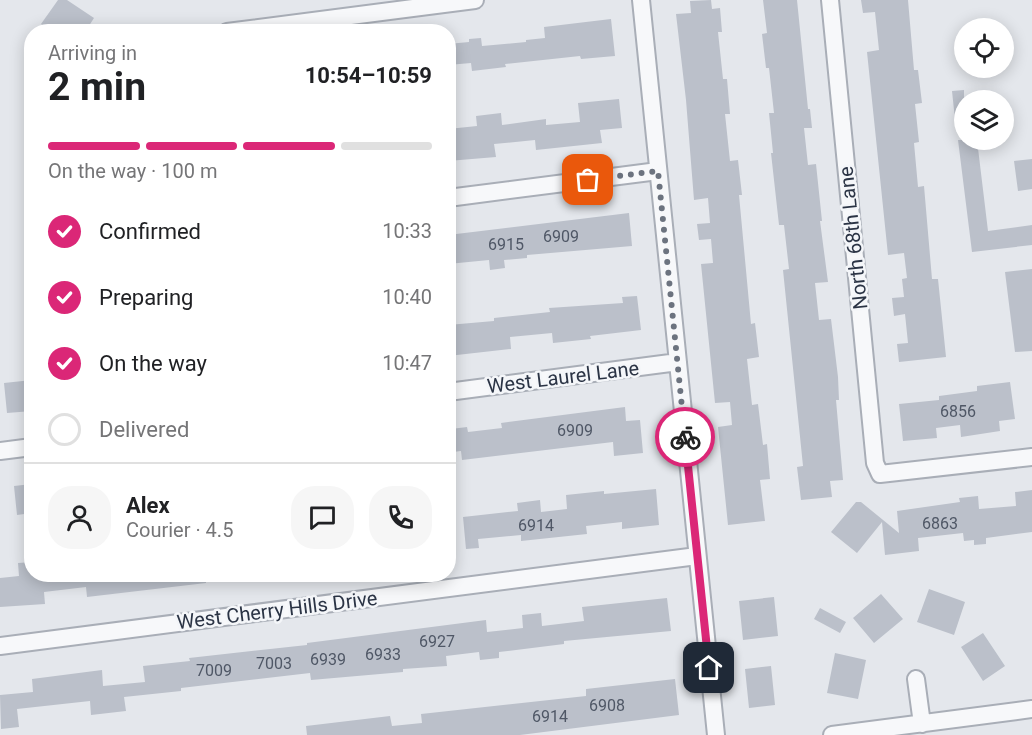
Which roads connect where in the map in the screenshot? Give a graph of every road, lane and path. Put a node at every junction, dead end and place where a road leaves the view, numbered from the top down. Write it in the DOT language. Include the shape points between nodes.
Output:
graph roads {
  1 [pos="475,0"];
  2 [pos="641,0"];
  3 [pos="830,0"];
  4 [pos="289,24"];
  5 [pos="658,171"];
  6 [pos="456,197"];
  7 [pos="678,362"];
  8 [pos="456,391"];
  9 [pos="24,448"];
  10 [pos="0,451"];
  11 [pos="1032,457"];
  12 [pos="697,556"];
  13 [pos="0,646"];
  14 [pos="916,679"];
  15 [pos="1032,709"];
  16 [pos="922,724"];
  17 [pos="716,735"];
  18 [pos="832,735"];
  1 -- 4 [label="street"];
  2 -- 5 [label="street"];
  3 -- 11 [label="street, North 68th Lane" via="875,463 880,474"];
  5 -- 6 [label="street"];
  5 -- 7 [label="street"];
  7 -- 8 [label="street, West Laurel Lane"];
  7 -- 12 [label="street"];
  9 -- 10 [label="street"];
  12 -- 13 [label="street, West Cherry Hills Drive"];
  12 -- 17 [label="street"];
  14 -- 16 [label="street"];
  15 -- 16 [label="street"];
  16 -- 18 [label="street"];
}
